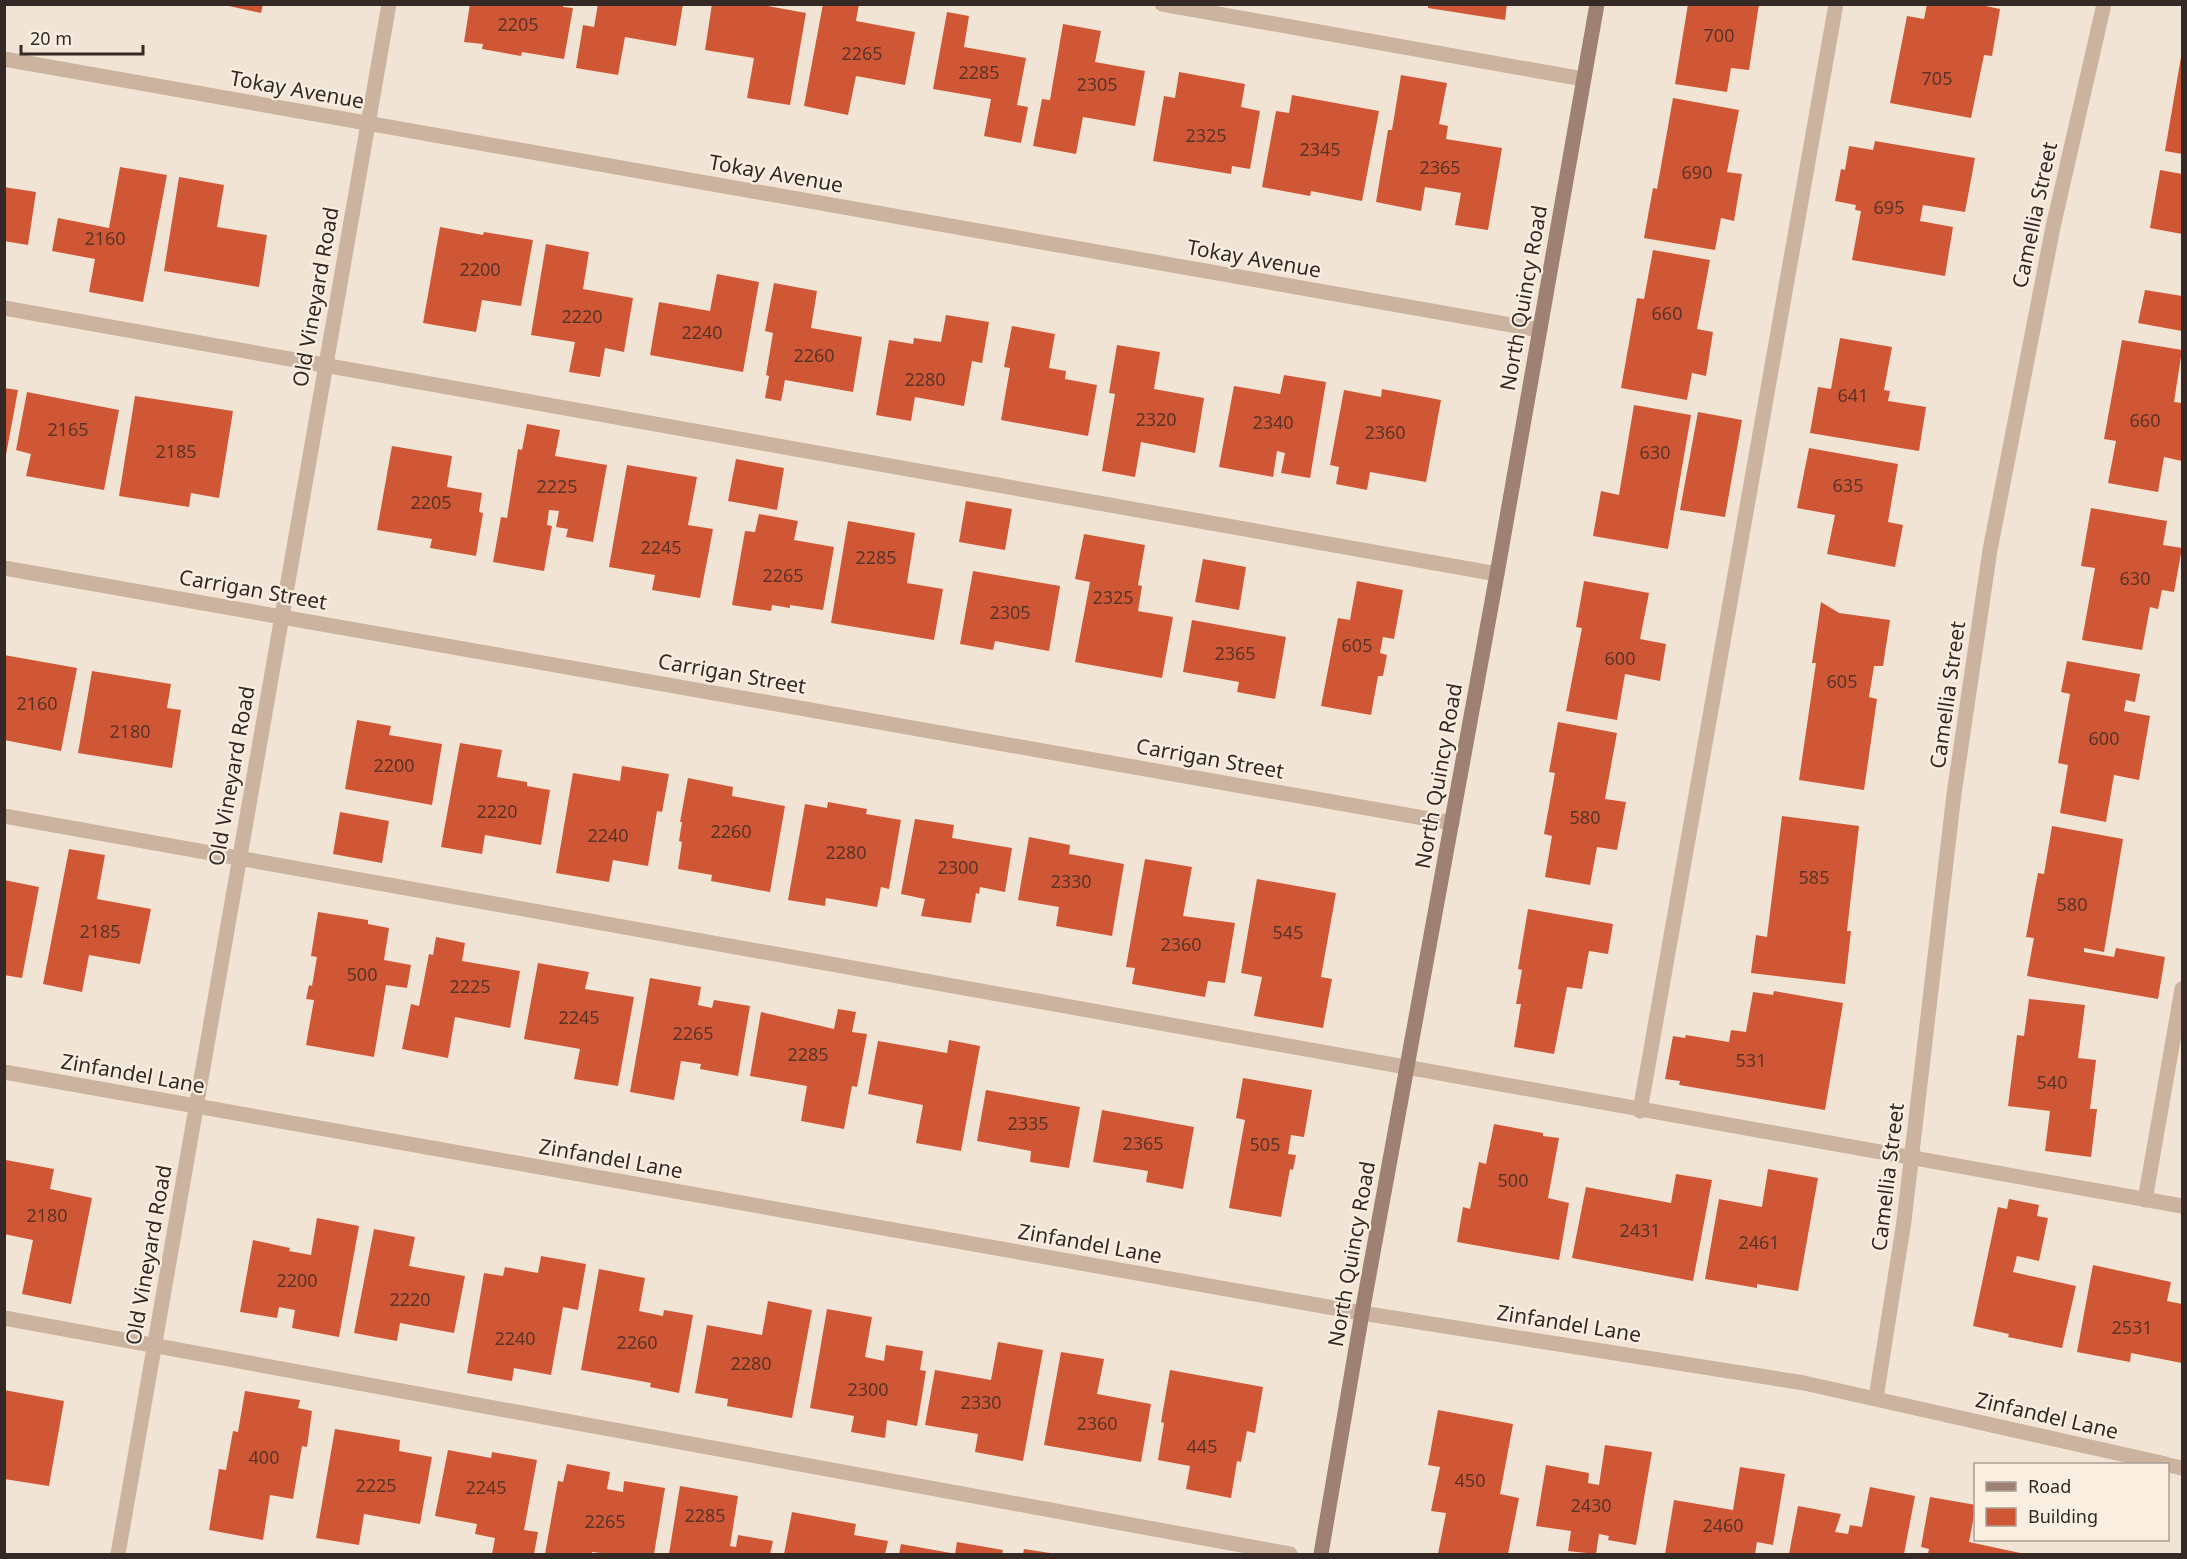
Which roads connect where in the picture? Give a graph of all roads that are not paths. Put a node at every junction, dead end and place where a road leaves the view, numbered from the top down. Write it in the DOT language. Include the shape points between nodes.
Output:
graph roads {
  1 [pos="389,4"];
  2 [pos="1162,4"];
  3 [pos="1597,4"];
  4 [pos="1836,4"];
  5 [pos="2104,4"];
  6 [pos="4,59"];
  7 [pos="1583,79"];
  8 [pos="368,124"];
  9 [pos="4,308"];
  10 [pos="1540,330"];
  11 [pos="326,365"];
  12 [pos="4,568"];
  13 [pos="1497,574"];
  14 [pos="282,616"];
  15 [pos="4,816"];
  16 [pos="1452,823"];
  17 [pos="240,857"];
  18 [pos="2182,988"];
  19 [pos="1407,1068"];
  20 [pos="4,1072"];
  21 [pos="196,1107"];
  22 [pos="1640,1111"];
  23 [pos="1913,1159"];
  24 [pos="2145,1200"];
  25 [pos="2182,1206"];
  26 [pos="1362,1313"];
  27 [pos="4,1318"];
  28 [pos="154,1346"];
  29 [pos="1876,1398"];
  30 [pos="2158,1463"];
  31 [pos="118,1554"];
  32 [pos="1290,1554"];
  33 [pos="1321,1554"];
  1 -- 8 [label="street, Old Vineyard Road"];
  2 -- 7 [label="street"];
  3 -- 7 [label="street, North Quincy Road"];
  4 -- 22 [label="street"];
  5 -- 23 [label="street, Camellia Street" via="2041,285 1992,540 1954,794"];
  6 -- 8 [label="street, Tokay Avenue"];
  7 -- 10 [label="street, North Quincy Road"];
  8 -- 10 [label="street, Tokay Avenue"];
  8 -- 11 [label="street, Old Vineyard Road"];
  9 -- 11 [label="street"];
  10 -- 13 [label="street, North Quincy Road"];
  11 -- 13 [label="street"];
  11 -- 14 [label="street, Old Vineyard Road"];
  12 -- 14 [label="street, Carrigan Street"];
  13 -- 16 [label="street, North Quincy Road"];
  14 -- 16 [label="street, Carrigan Street"];
  14 -- 17 [label="street, Old Vineyard Road"];
  15 -- 17 [label="street"];
  16 -- 19 [label="street, North Quincy Road"];
  17 -- 19 [label="street"];
  17 -- 21 [label="street, Old Vineyard Road"];
  18 -- 24 [label="street"];
  19 -- 22 [label="street"];
  19 -- 26 [label="street, North Quincy Road"];
  20 -- 21 [label="street, Zinfandel Lane"];
  21 -- 26 [label="street, Zinfandel Lane"];
  21 -- 28 [label="street, Old Vineyard Road"];
  22 -- 23 [label="street"];
  23 -- 24 [label="street"];
  23 -- 29 [label="street, Camellia Street"];
  24 -- 25 [label="street"];
  26 -- 29 [label="street, Zinfandel Lane"];
  26 -- 33 [label="street, North Quincy Road"];
  27 -- 28 [label="street"];
  28 -- 31 [label="street, Old Vineyard Road"];
  28 -- 32 [label="street"];
  29 -- 30 [label="street, Zinfandel Lane"];
}
